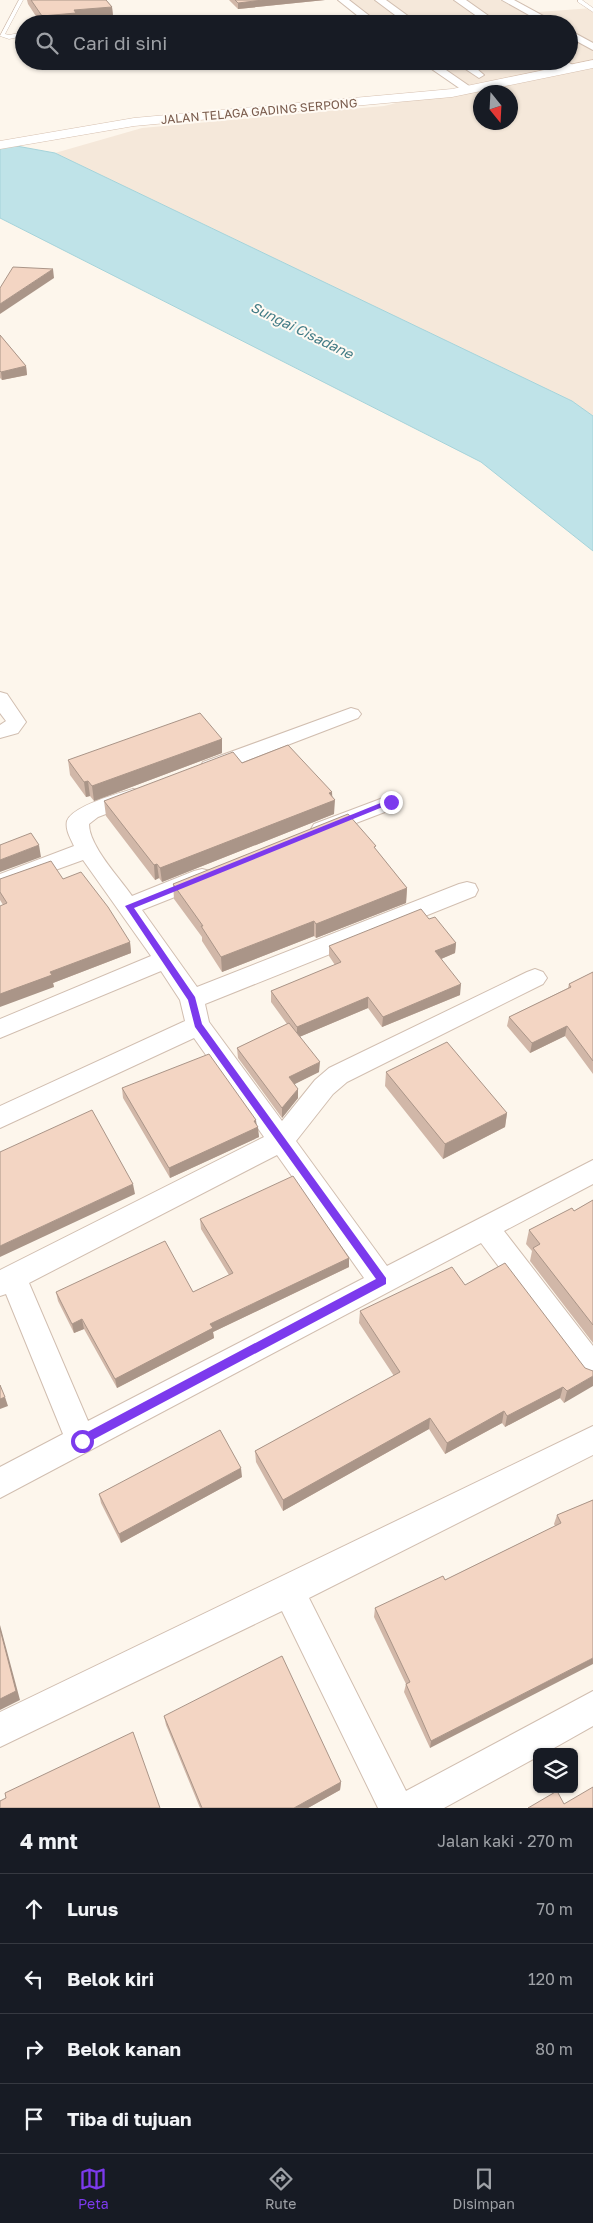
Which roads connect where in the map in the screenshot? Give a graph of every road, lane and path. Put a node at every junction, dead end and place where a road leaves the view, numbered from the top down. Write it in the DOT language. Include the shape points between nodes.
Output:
graph roads {
  1 [pos="21,0"];
  2 [pos="343,0"];
  3 [pos="380,0"];
  4 [pos="459,0"];
  5 [pos="507,0"];
  6 [pos="580,1"];
  7 [pos="593,10"];
  8 [pos="363,15"];
  9 [pos="401,15"];
  10 [pos="482,15"];
  11 [pos="540,15"];
  12 [pos="15,36"];
  13 [pos="578,39"];
  14 [pos="593,48"];
  15 [pos="578,52"];
  16 [pos="593,64"];
  17 [pos="578,66"];
  18 [pos="438,70"];
  19 [pos="472,70"];
  20 [pos="497,70"];
  21 [pos="559,70"];
  22 [pos="479,74"];
  23 [pos="455,82"];
  24 [pos="469,90"];
  25 [pos="418,96"];
  26 [pos="0,145"];
  27 [pos="0,698"];
  28 [pos="351,714"];
  29 [pos="0,732"];
  30 [pos="192,774"];
  31 [pos="155,787"];
  32 [pos="391,802"];
  33 [pos="301,838"];
  34 [pos="88,850"];
  35 [pos="219,870"];
  36 [pos="0,882"];
  37 [pos="467,890"];
  38 [pos="129,906"];
  39 [pos="166,959"];
  40 [pos="535,978"];
  41 [pos="192,999"];
  42 [pos="198,1025"];
  43 [pos="0,1029"];
  44 [pos="0,1118"];
  45 [pos="281,1141"];
  46 [pos="593,1171"];
  47 [pos="485,1228"];
  48 [pos="6,1281"];
  49 [pos="382,1281"];
  50 [pos="593,1369"];
  51 [pos="593,1440"];
  52 [pos="82,1441"];
  53 [pos="0,1484"];
  54 [pos="289,1591"];
  55 [pos="593,1708"];
  56 [pos="0,1730"];
  57 [pos="396,1808"];
  58 [pos="409,1808"];
  1 -- 12 [label="lane" via="2,35"];
  2 -- 8 [label="street"];
  3 -- 9 [label="street"];
  4 -- 10 [label="street"];
  5 -- 11 [label="street"];
  6 -- 7 [label="lane"];
  13 -- 14 [label="street"];
  14 -- 15 [label="main road"];
  16 -- 17 [label="main road, JALAN TELAGA GADING SERPONG"];
  18 -- 23 [label="street"];
  19 -- 22 [label="street"];
  20 -- 22 [label="main road, JALAN TELAGA GADING SERPONG"];
  21 -- 24 [label="main road, JALAN TELAGA GADING SERPONG"];
  22 -- 23 [label="main road, JALAN TELAGA GADING SERPONG"];
  23 -- 24 [label="street"];
  23 -- 25 [label="main road, JALAN TELAGA GADING SERPONG"];
  24 -- 25 [label="main road, JALAN TELAGA GADING SERPONG"];
  25 -- 26 [label="main road, JALAN TELAGA GADING SERPONG" via="154,120"];
  27 -- 29 [label="street" via="16,722"];
  28 -- 30 [label="street"];
  31 -- 34 [label="street" via="90,812 78,821 78,832"];
  32 -- 33 [label="street"];
  34 -- 36 [label="street"];
  34 -- 38 [label="street"];
  35 -- 38 [label="street"];
  37 -- 41 [label="street"];
  38 -- 39 [label="street"];
  39 -- 41 [label="street"];
  39 -- 43 [label="street"];
  40 -- 45 [label="street" via="338,1075 324,1087"];
  41 -- 42 [label="street"];
  42 -- 44 [label="street"];
  42 -- 45 [label="street"];
  45 -- 48 [label="street"];
  45 -- 49 [label="street"];
  46 -- 47 [label="street"];
  47 -- 49 [label="street"];
  47 -- 50 [label="street"];
  48 -- 52 [label="street"];
  49 -- 52 [label="street"];
  51 -- 54 [label="street"];
  52 -- 53 [label="street"];
  54 -- 56 [label="street"];
  54 -- 57 [label="street"];
  55 -- 58 [label="street"];
}
